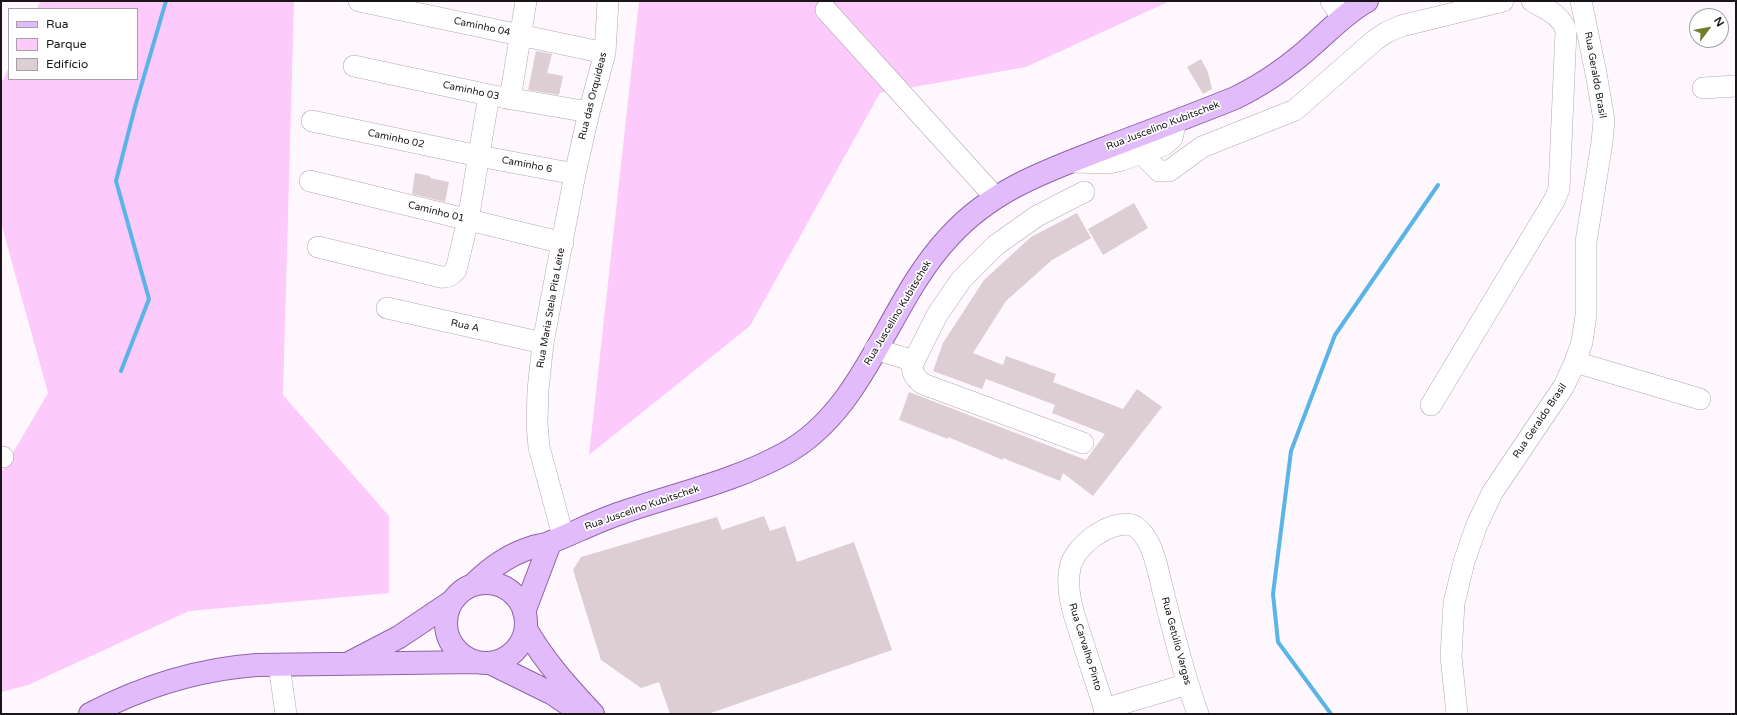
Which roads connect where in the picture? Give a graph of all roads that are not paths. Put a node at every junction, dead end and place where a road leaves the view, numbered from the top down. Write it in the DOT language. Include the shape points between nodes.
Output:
graph roads {
  1 [pos="359,1"];
  2 [pos="526,1"];
  3 [pos="1367,1"];
  4 [pos="1503,1"];
  5 [pos="1532,1"];
  6 [pos="1581,1"];
  7 [pos="608,9"];
  8 [pos="1336,9"];
  9 [pos="826,10"];
  10 [pos="519,36"];
  11 [pos="605,53"];
  12 [pos="354,66"];
  13 [pos="1736,86"];
  14 [pos="1703,88"];
  15 [pos="489,95"];
  16 [pos="510,99"];
  17 [pos="589,112"];
  18 [pos="312,121"];
  19 [pos="1176,121"];
  20 [pos="1141,154"];
  21 [pos="479,156"];
  22 [pos="1071,162"];
  23 [pos="575,174"];
  24 [pos="310,181"];
  25 [pos="1084,192"];
  26 [pos="995,197"];
  27 [pos="468,220"];
  28 [pos="563,242"];
  29 [pos="318,247"];
  30 [pos="387,308"];
  31 [pos="543,343"];
  32 [pos="875,349"];
  33 [pos="914,361"];
  34 [pos="1575,362"];
  35 [pos="1700,399"];
  36 [pos="1431,405"];
  37 [pos="1083,443"];
  38 [pos="557,540"];
  39 [pos="1157,568"];
  40 [pos="474,584"];
  41 [pos="451,602"];
  42 [pos="525,620"];
  43 [pos="483,663"];
  44 [pos="346,664"];
  45 [pos="279,665"];
  46 [pos="1188,684"];
  47 [pos="1105,712"];
  48 [pos="90,714"];
  49 [pos="286,714"];
  50 [pos="584,714"];
  51 [pos="593,714"];
  52 [pos="1198,714"];
  53 [pos="1457,714"];
  1 -- 10 [label="street, Caminho 04"];
  2 -- 10 [label="street"];
  3 -- 8 [label="main road, Rua Juscelino Kubitschek"];
  4 -- 20 [label="street" via="1400,26 1387,32 1295,110 1202,147 1169,171 1159,171"];
  5 -- 36 [label="street" via="1559,17 1566,31 1559,189"];
  6 -- 34 [label="street, Rua Geraldo Brasil" via="1604,120 1586,242 1586,315 1582,342"];
  7 -- 11 [label="street, Rua das Orquídeas"];
  8 -- 19 [label="main road, Rua Juscelino Kubitschek" via="1292,63 1267,81 1235,98"];
  9 -- 26 [label="street"];
  10 -- 11 [label="street, Caminho 04"];
  10 -- 16 [label="street"];
  11 -- 17 [label="street, Rua das Orquídeas"];
  12 -- 15 [label="street, Caminho 03"];
  13 -- 14 [label="street"];
  15 -- 16 [label="street, Caminho 03"];
  15 -- 21 [label="street"];
  16 -- 17 [label="street, Caminho 03"];
  17 -- 23 [label="street, Rua das Orquídeas"];
  18 -- 21 [label="street, Caminho 02"];
  19 -- 20 [label="street" via="1172,138 1168,143"];
  19 -- 22 [label="main road, Rua Juscelino Kubitschek"];
  20 -- 22 [label="street" via="1109,163"];
  21 -- 23 [label="street, Caminho 6"];
  21 -- 27 [label="street"];
  22 -- 26 [label="main road, Rua Juscelino Kubitschek" via="1041,173"];
  23 -- 28 [label="street, Rua Maria Stela Pita Leite"];
  24 -- 27 [label="street, Caminho 01"];
  25 -- 33 [label="street" via="1037,216 996,245 966,275 937,315"];
  26 -- 32 [label="main road, Rua Juscelino Kubitschek" via="950,236 928,262"];
  27 -- 28 [label="street, Caminho 01"];
  27 -- 29 [label="street" via="456,270 446,278"];
  28 -- 31 [label="street, Rua Maria Stela Pita Leite"];
  30 -- 31 [label="street, Rua A"];
  31 -- 38 [label="street, Rua Maria Stela Pita Leite" via="537,424"];
  32 -- 33 [label="street"];
  32 -- 38 [label="main road, Rua Juscelino Kubitschek" via="845,400 831,418 809,438 784,454 723,481 620,513"];
  33 -- 37 [label="street" via="913,373 923,384"];
  34 -- 35 [label="street"];
  34 -- 53 [label="street, Rua Geraldo Brasil" via="1555,401 1492,493 1470,544 1459,581 1452,628 1451,656"];
  38 -- 40 [label="main road, Rua Juscelino Kubitschek" via="509,557"];
  38 -- 42 [label="main road"];
  39 -- 46 [label="street, Rua Getúlio Vargas"];
  39 -- 47 [label="street, Rua Carvalho Pinto" via="1148,540 1132,525 1118,525 1098,532 1080,549 1070,566 1068,583 1072,609"];
  40 -- 41 [label="main road" via="465,588"];
  40 -- 42 [label="main road" via="499,585 510,591 518,600"];
  41 -- 43 [label="main road" via="446,616 446,631 452,645 462,656"];
  41 -- 44 [label="main road" via="399,637"];
  42 -- 43 [label="main road" via="522,641 514,652 503,660"];
  42 -- 51 [label="main road" via="538,650 553,671"];
  43 -- 44 [label="main road"];
  43 -- 50 [label="main road" via="553,694"];
  44 -- 45 [label="main road"];
  45 -- 48 [label="main road" via="238,666 190,676 144,689"];
  45 -- 49 [label="street"];
  46 -- 47 [label="street"];
  46 -- 52 [label="street, Rua Getúlio Vargas"];
}
